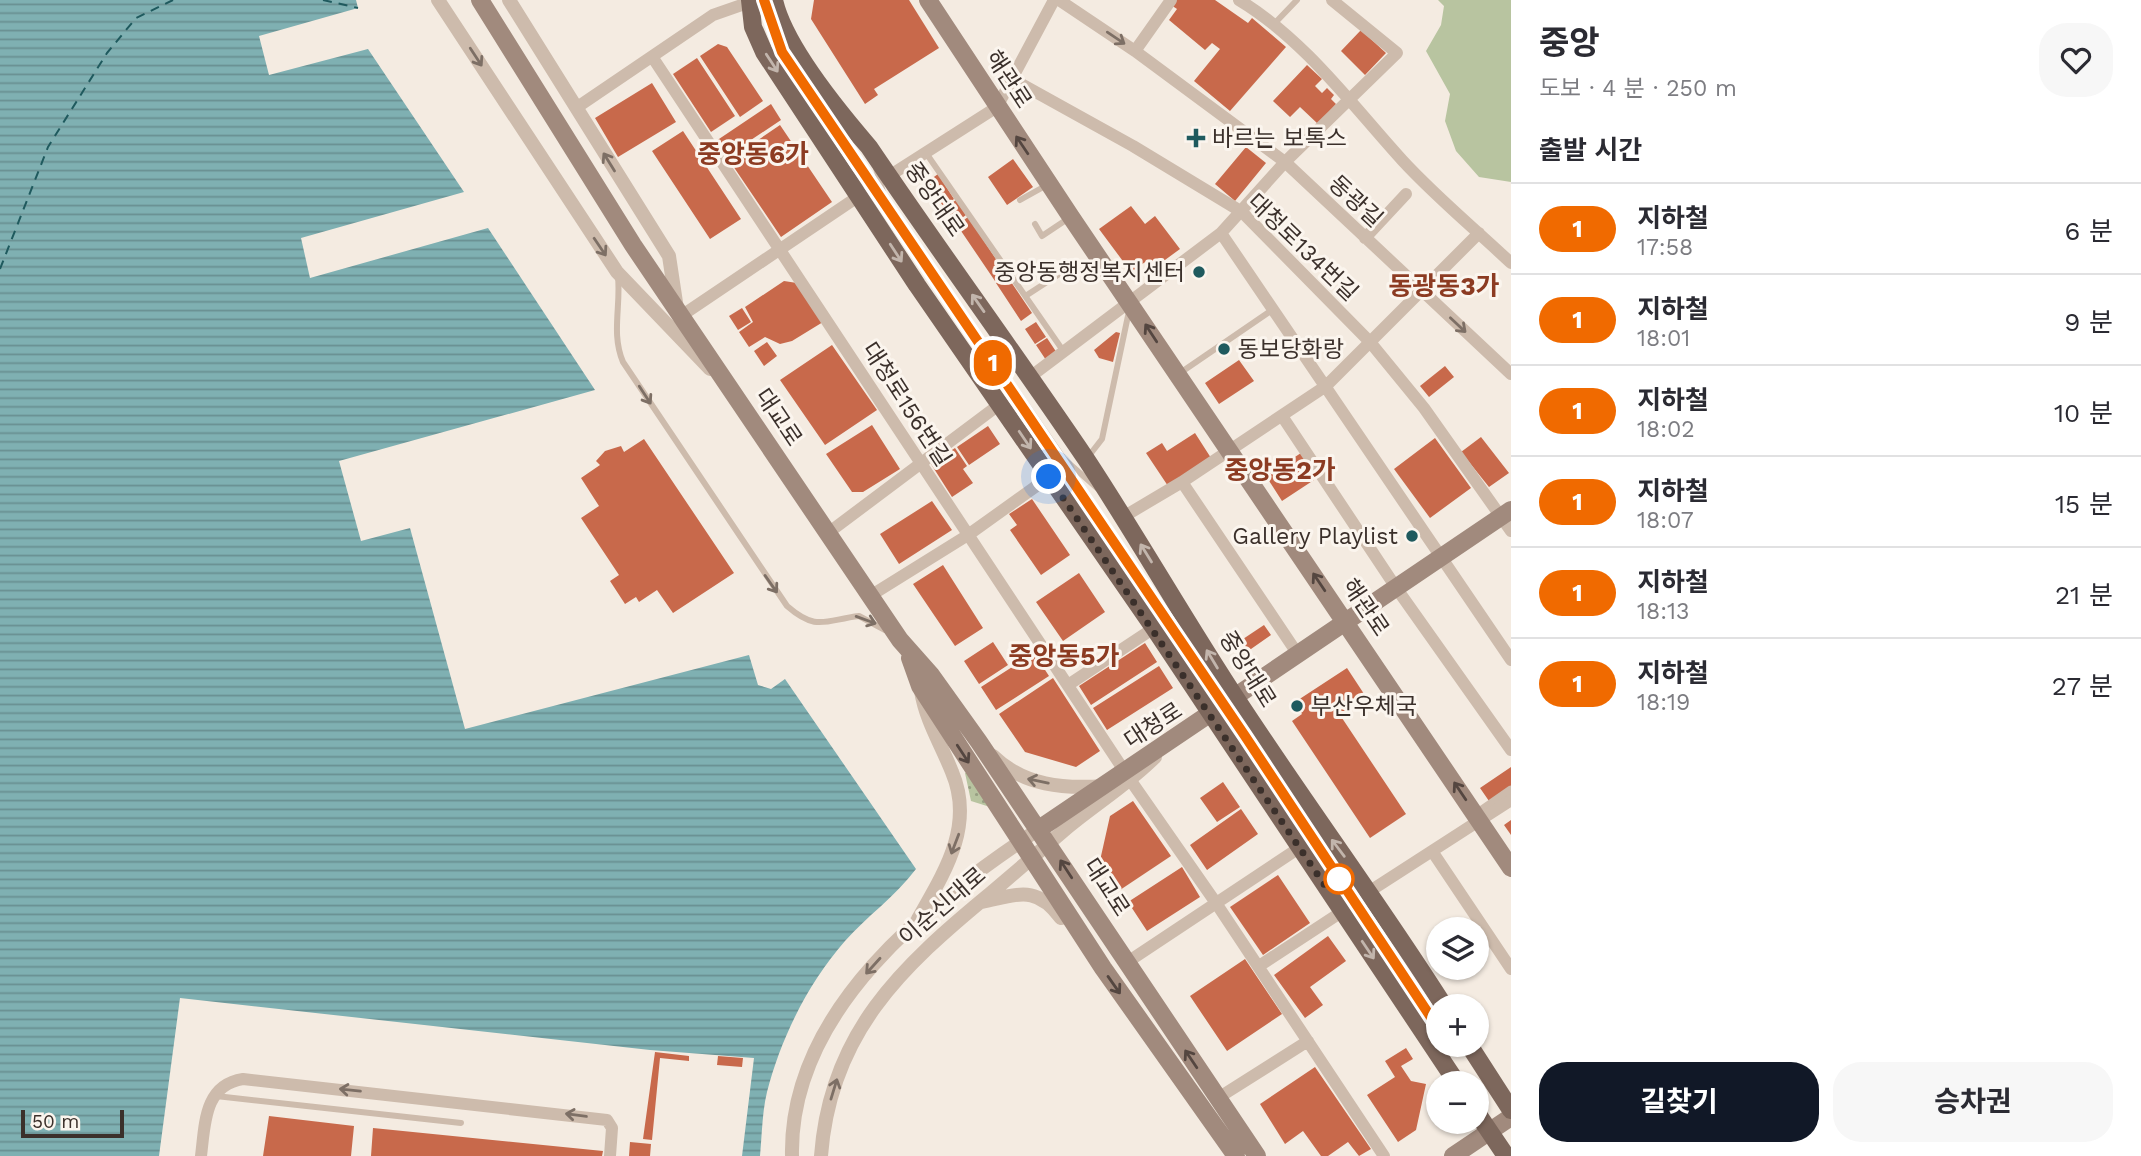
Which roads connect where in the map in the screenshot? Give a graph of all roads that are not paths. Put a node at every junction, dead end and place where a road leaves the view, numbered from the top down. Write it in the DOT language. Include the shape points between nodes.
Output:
graph roads {
  1 [pos="438,0"];
  2 [pos="480,0"];
  3 [pos="509,0"];
  4 [pos="774,0"];
  5 [pos="928,0"];
  6 [pos="1056,0"];
  7 [pos="1171,0"];
  8 [pos="1297,0"];
  9 [pos="1332,0"];
  10 [pos="750,1"];
  11 [pos="1245,1"];
  12 [pos="1273,24"];
  13 [pos="1135,51"];
  14 [pos="653,58"];
  15 [pos="1012,79"];
  16 [pos="1349,98"];
  17 [pos="997,107"];
  18 [pos="576,108"];
  19 [pos="869,147"];
  20 [pos="926,153"];
  21 [pos="1285,162"];
  22 [pos="838,165"];
  23 [pos="889,176"];
  24 [pos="1049,184"];
  25 [pos="1406,194"];
  26 [pos="859,196"];
  27 [pos="885,199"];
  28 [pos="1020,200"];
  29 [pos="1242,212"];
  30 [pos="1071,217"];
  31 [pos="1035,225"];
  32 [pos="1221,233"];
  33 [pos="1479,233"];
  34 [pos="1365,238"];
  35 [pos="780,250"];
  36 [pos="1511,263"];
  37 [pos="1067,269"];
  38 [pos="617,272"];
  39 [pos="1421,290"];
  40 [pos="1027,295"];
  41 [pos="1131,302"];
  42 [pos="1274,309"];
  43 [pos="679,313"];
  44 [pos="1370,342"];
  45 [pos="1065,353"];
  46 [pos="1511,374"];
  47 [pos="1178,375"];
  48 [pos="1030,377"];
  49 [pos="1326,386"];
  50 [pos="731,390"];
  51 [pos="1000,404"];
  52 [pos="1282,416"];
  53 [pos="1230,451"];
  54 [pos="1064,459"];
  55 [pos="1086,459"];
  56 [pos="921,463"];
  57 [pos="1049,477"];
  58 [pos="1182,482"];
  59 [pos="1119,511"];
  60 [pos="1508,519"];
  61 [pos="1086,530"];
  62 [pos="828,533"];
  63 [pos="968,534"];
  64 [pos="1442,558"];
  65 [pos="1397,589"];
  66 [pos="870,596"];
  67 [pos="1347,623"];
  68 [pos="1154,628"];
  69 [pos="904,646"];
  70 [pos="1299,656"];
  71 [pos="1511,660"];
  72 [pos="1068,685"];
  73 [pos="920,686"];
  74 [pos="1236,699"];
  75 [pos="1212,715"];
  76 [pos="979,742"];
  77 [pos="1511,750"];
  78 [pos="1128,776"];
  79 [pos="1106,786"];
  80 [pos="1511,790"];
  81 [pos="1511,800"];
  82 [pos="1477,818"];
  83 [pos="1044,836"];
  84 [pos="1019,842"];
  85 [pos="1300,848"];
  86 [pos="1432,852"];
  87 [pos="1031,860"];
  88 [pos="1511,868"];
  89 [pos="1370,891"];
  90 [pos="979,902"];
  91 [pos="1216,903"];
  92 [pos="1343,911"];
  93 [pos="912,928"];
  94 [pos="1094,956"];
  95 [pos="1126,963"];
  96 [pos="1258,966"];
  97 [pos="1511,969"];
  98 [pos="1436,994"];
  99 [pos="1308,1041"];
  100 [pos="1478,1057"];
  101 [pos="1449,1071"];
  102 [pos="215,1096"];
  103 [pos="1218,1098"];
  104 [pos="1508,1100"];
  105 [pos="1511,1117"];
  106 [pos="461,1123"];
  107 [pos="1489,1132"];
  108 [pos="1486,1134"];
  109 [pos="1506,1154"];
  110 [pos="201,1156"];
  111 [pos="610,1156"];
  112 [pos="792,1156"];
  113 [pos="821,1156"];
  114 [pos="1236,1156"];
  115 [pos="1258,1156"];
  116 [pos="1384,1156"];
  117 [pos="1453,1156"];
  1 -- 38 [label="street, one-way"];
  2 -- 43 [label="main road, 대교로"];
  3 -- 18 [label="street"];
  4 -- 19 [label="main road, 중앙대로" via="787,34"];
  5 -- 17 [label="main road, 해관로"];
  6 -- 13 [label="street, 동광길, one-way"];
  6 -- 15 [label="street"];
  7 -- 13 [label="street"];
  8 -- 12 [label="lane"];
  9 -- 16 [label="street" via="1396,53"];
  10 -- 14 [label="street" via="713,15"];
  10 -- 22 [label="main road, one-way" via="753,27 764,52"];
  11 -- 12 [label="street"];
  12 -- 16 [label="street"];
  13 -- 21 [label="street, 동광길"];
  14 -- 18 [label="street"];
  14 -- 35 [label="street, 대청로156번길"];
  15 -- 17 [label="street"];
  15 -- 29 [label="street, 대청로134번길"];
  16 -- 21 [label="street"];
  16 -- 33 [label="street" via="1404,162"];
  17 -- 20 [label="street"];
  24 -- 17 [label="main road, 해관로, one-way"];
  43 -- 18 [label="street, one-way" via="669,256"];
  19 -- 23 [label="main road, 중앙대로"];
  19 -- 27 [label="lane"];
  20 -- 23 [label="street"];
  20 -- 40 [label="lane"];
  21 -- 29 [label="street"];
  21 -- 34 [label="street, 동광길"];
  22 -- 26 [label="main road"];
  22 -- 27 [label="lane"];
  48 -- 23 [label="main road, 중앙대로, one-way"];
  24 -- 28 [label="lane"];
  24 -- 30 [label="main road, 해관로"];
  25 -- 34 [label="street"];
  26 -- 35 [label="street"];
  26 -- 51 [label="main road, one-way"];
  27 -- 54 [label="lane"];
  29 -- 32 [label="street"];
  29 -- 44 [label="street, 대청로134번길"];
  30 -- 31 [label="lane" via="1042,236"];
  30 -- 41 [label="main road, 해관로"];
  32 -- 41 [label="street"];
  32 -- 42 [label="street"];
  33 -- 36 [label="street"];
  33 -- 39 [label="street"];
  34 -- 39 [label="street, 동광길"];
  35 -- 43 [label="street"];
  35 -- 56 [label="street, 대청로156번길"];
  37 -- 40 [label="lane"];
  38 -- 50 [label="street"];
  38 -- 69 [label="lane, one-way" via="616,335 623,362 787,606 814,623 859,616"];
  39 -- 44 [label="street"];
  39 -- 46 [label="street, 동광길, one-way"];
  40 -- 45 [label="lane"];
  41 -- 45 [label="street"];
  47 -- 41 [label="main road, 해관로, one-way"];
  41 -- 55 [label="lane" via="1102,439"];
  42 -- 47 [label="lane"];
  42 -- 49 [label="street"];
  43 -- 50 [label="main road, 대교로"];
  44 -- 49 [label="street"];
  44 -- 60 [label="street, 대청로134번길"];
  45 -- 48 [label="street"];
  47 -- 53 [label="main road, 해관로"];
  48 -- 55 [label="main road, 중앙대로"];
  49 -- 52 [label="street"];
  49 -- 64 [label="street"];
  50 -- 62 [label="main road, 대교로"];
  51 -- 56 [label="street"];
  51 -- 57 [label="main road, one-way"];
  52 -- 53 [label="street"];
  52 -- 65 [label="street"];
  53 -- 58 [label="street"];
  67 -- 53 [label="main road, 해관로, one-way"];
  54 -- 59 [label="lane"];
  54 -- 61 [label="lane"];
  55 -- 59 [label="main road, 중앙대로"];
  56 -- 62 [label="street"];
  56 -- 63 [label="street, 대청로156번길"];
  57 -- 61 [label="main road"];
  57 -- 63 [label="street"];
  58 -- 59 [label="street"];
  58 -- 70 [label="street"];
  74 -- 59 [label="main road, 중앙대로, one-way"];
  60 -- 64 [label="main road, 대청로"];
  61 -- 68 [label="main road"];
  62 -- 66 [label="main road, 대교로"];
  63 -- 66 [label="street"];
  63 -- 72 [label="street, 대청로156번길"];
  64 -- 65 [label="main road, 대청로"];
  64 -- 71 [label="street"];
  65 -- 67 [label="main road, 대청로"];
  65 -- 77 [label="street"];
  66 -- 69 [label="main road, 대교로"];
  67 -- 70 [label="main road, 대청로"];
  82 -- 67 [label="main road, 해관로, one-way"];
  68 -- 72 [label="street"];
  68 -- 75 [label="main road"];
  69 -- 73 [label="main road, 대교로"];
  69 -- 76 [label="main road, 대교로"];
  70 -- 74 [label="main road, 대청로"];
  72 -- 78 [label="street, 대청로156번길"];
  73 -- 84 [label="main road, 대교로, one-way"];
  73 -- 93 [label="street, one-way" via="926,717 953,774 961,828 944,873"];
  74 -- 75 [label="main road, 대청로"];
  89 -- 74 [label="main road, 중앙대로, one-way"];
  75 -- 78 [label="main road, 대청로"];
  75 -- 85 [label="main road"];
  79 -- 76 [label="street, one-way" via="1071,788 1017,777"];
  76 -- 83 [label="main road, 대교로"];
  78 -- 79 [label="main road, 대청로"];
  78 -- 83 [label="street, 이순신대로"];
  78 -- 91 [label="street, 대청로156번길"];
  79 -- 83 [label="main road, 대청로"];
  80 -- 82 [label="street"];
  81 -- 82 [label="street"];
  82 -- 86 [label="street"];
  82 -- 88 [label="main road, 해관로"];
  83 -- 84 [label="street, 이순신대로"];
  83 -- 87 [label="street, 이순신대로"];
  95 -- 83 [label="main road, 대교로, one-way"];
  84 -- 87 [label="main road, 대교로"];
  84 -- 93 [label="street, 이순신대로"];
  85 -- 91 [label="street"];
  85 -- 92 [label="main road"];
  86 -- 89 [label="street"];
  86 -- 97 [label="street"];
  87 -- 90 [label="street, 이순신대로"];
  87 -- 94 [label="main road, 대교로"];
  89 -- 98 [label="main road, 중앙대로"];
  90 -- 94 [label="street" via="1032,893 1049,901"];
  113 -- 90 [label="street, 이순신대로, one-way" via="824,1122 856,1032 889,986 927,945"];
  91 -- 95 [label="street"];
  91 -- 96 [label="street, 대청로156번길"];
  92 -- 96 [label="street"];
  92 -- 101 [label="main road, one-way"];
  93 -- 112 [label="street, 이순신대로, one-way" via="844,1000 815,1049 797,1104"];
  94 -- 114 [label="main road, 대교로, one-way"];
  103 -- 95 [label="main road, 대교로, one-way"];
  96 -- 99 [label="street, 대청로156번길"];
  99 -- 103 [label="street"];
  99 -- 116 [label="street, 대청로156번길"];
  100 -- 104 [label="main road"];
  102 -- 106 [label="lane"];
  102 -- 110 [label="street" via="206,1112"];
  111 -- 102 [label="street, one-way" via="612,1128 607,1120 575,1115 243,1079 228,1081"];
  103 -- 115 [label="main road, 대교로"];
  105 -- 107 [label="main road"];
  107 -- 109 [label="main road"];
  108 -- 117 [label="main road"];
}
